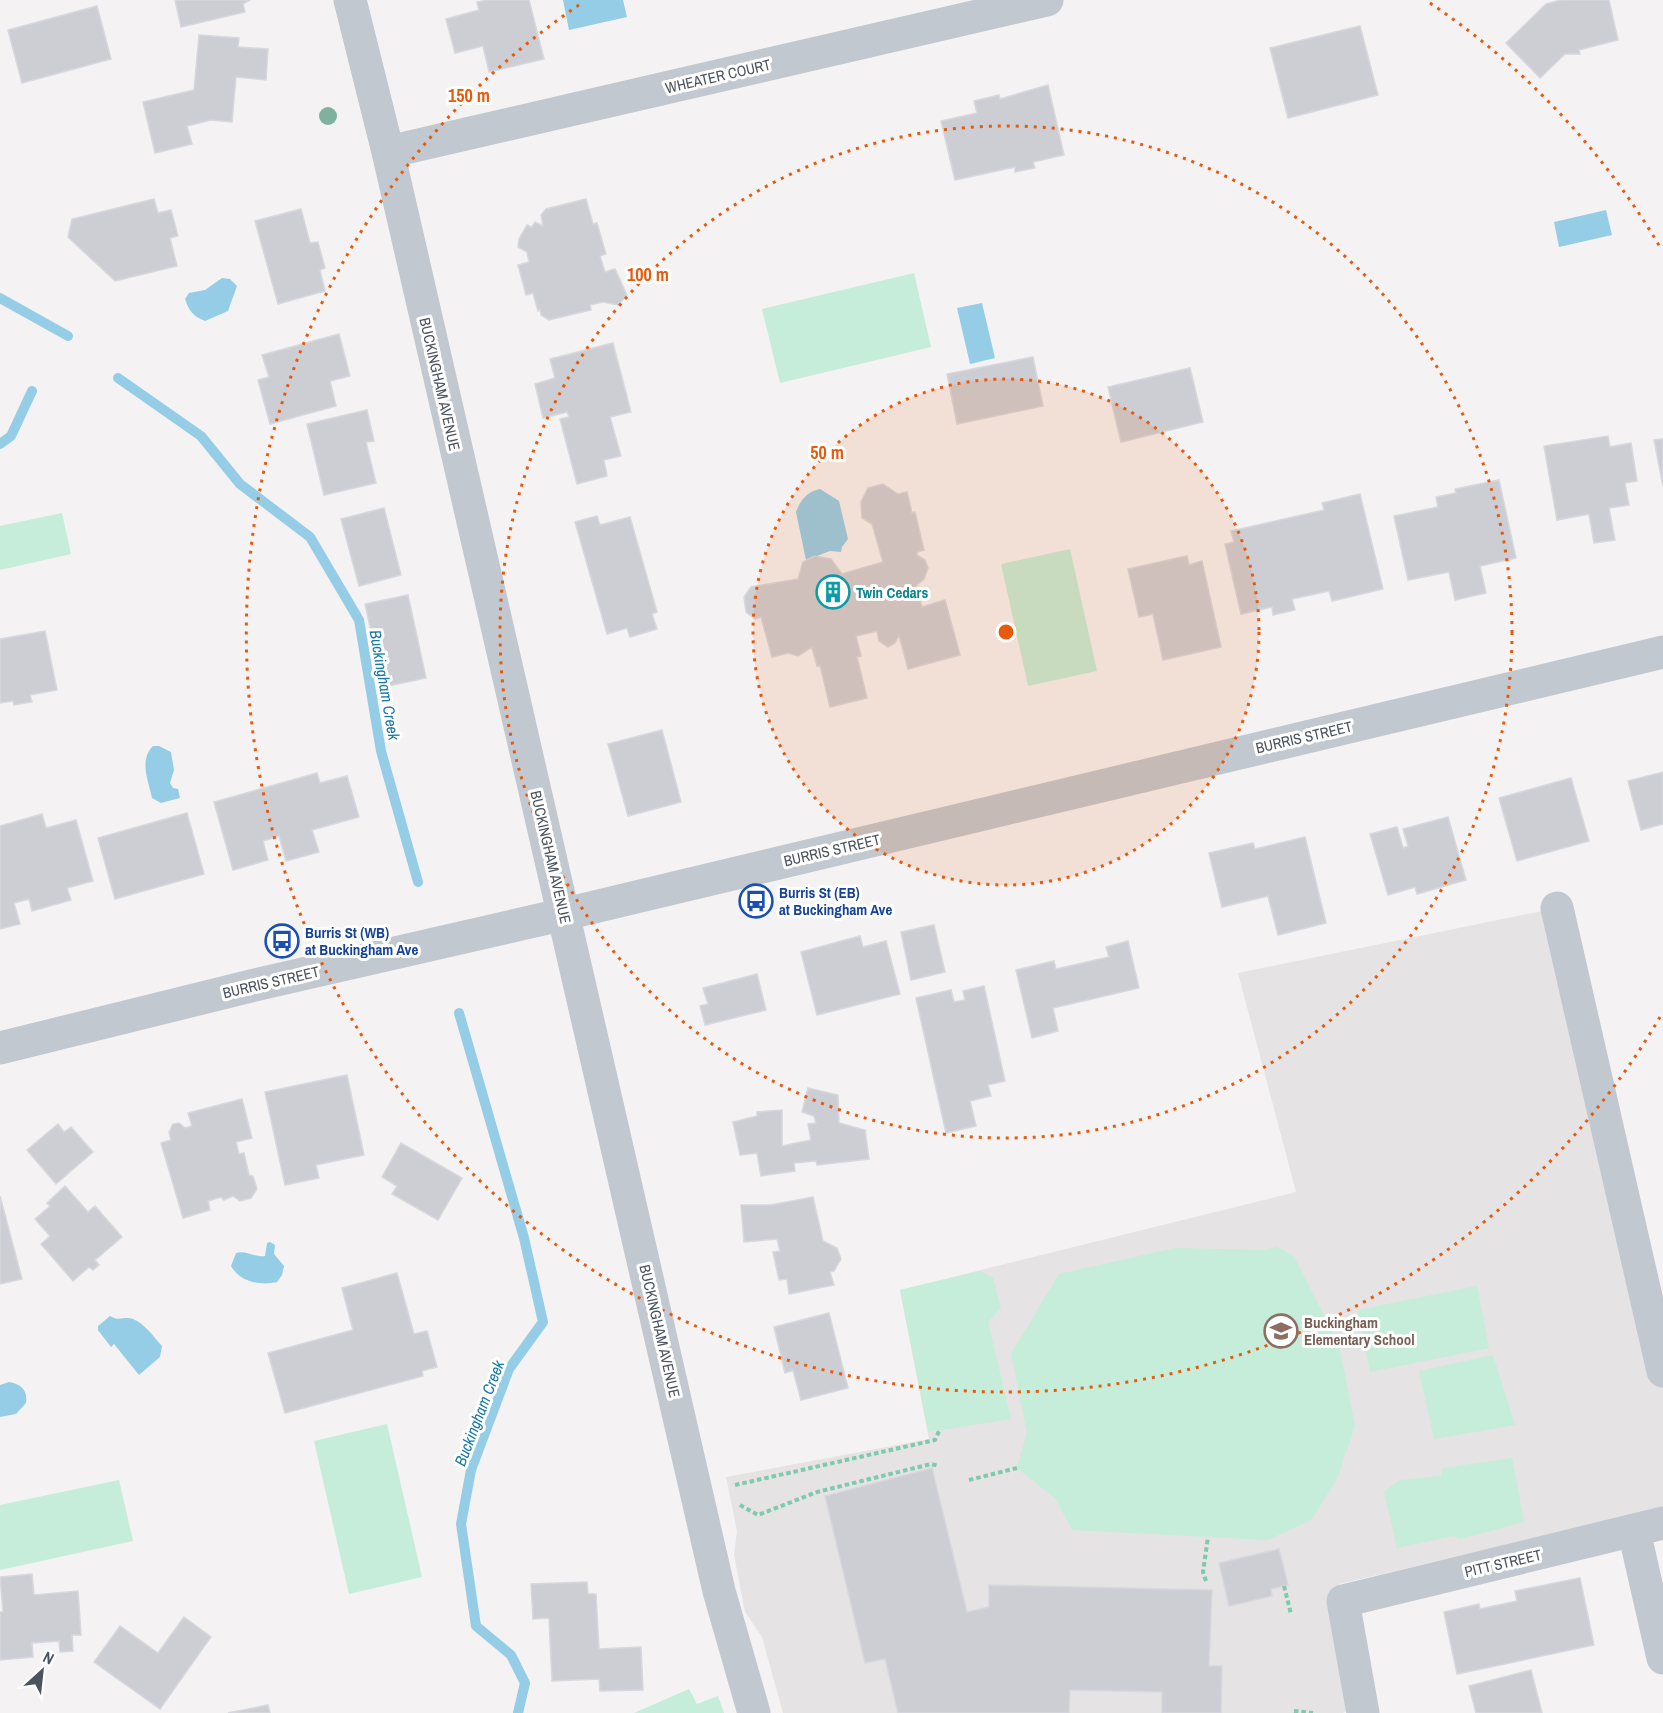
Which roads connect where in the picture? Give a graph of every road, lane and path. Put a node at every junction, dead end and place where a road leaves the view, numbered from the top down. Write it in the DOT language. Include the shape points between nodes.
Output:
graph roads {
  1 [pos="350,0"];
  2 [pos="1047,0"];
  3 [pos="388,152"];
  4 [pos="1663,652"];
  5 [pos="1557,908"];
  6 [pos="565,914"];
  7 [pos="0,1048"];
  8 [pos="1663,1371"];
  9 [pos="940,1430"];
  10 [pos="939,1466"];
  11 [pos="1017,1468"];
  12 [pos="969,1480"];
  13 [pos="735,1485"];
  14 [pos="740,1505"];
  15 [pos="1648,1527"];
  16 [pos="1208,1537"];
  17 [pos="1206,1581"];
  18 [pos="1284,1586"];
  19 [pos="1291,1614"];
  20 [pos="1663,1659"];
  21 [pos="1294,1711"];
  22 [pos="754,1713"];
  23 [pos="1313,1713"];
  24 [pos="1363,1713"];
  1 -- 3 [label="street, BUCKINGHAM AVENUE"];
  2 -- 3 [label="street, WHEATER COURT"];
  3 -- 6 [label="street, BUCKINGHAM AVENUE"];
  4 -- 6 [label="street, BURRIS STREET"];
  5 -- 8 [label="street"];
  6 -- 7 [label="street, BURRIS STREET"];
  6 -- 22 [label="street, BUCKINGHAM AVENUE" via="719,1591"];
  9 -- 13 [label="path" via="934,1440"];
  10 -- 14 [label="path" via="931,1464 817,1492 758,1515"];
  11 -- 12 [label="path"];
  15 -- 20 [label="street"];
  15 -- 24 [label="street, PITT STREET" via="1343,1601"];
  16 -- 17 [label="path" via="1203,1572"];
  18 -- 19 [label="path"];
  21 -- 23 [label="path"];
}
